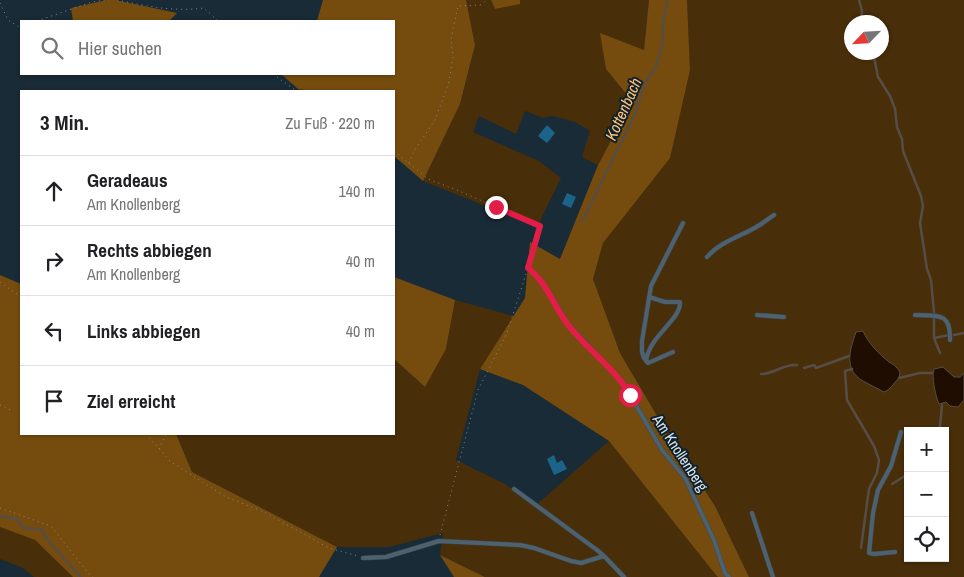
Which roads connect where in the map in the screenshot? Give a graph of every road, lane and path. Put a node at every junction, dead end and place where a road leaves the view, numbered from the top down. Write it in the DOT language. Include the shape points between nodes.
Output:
graph roads {
  1 [pos="106,0"];
  2 [pos="116,0"];
  3 [pos="486,0"];
  4 [pos="0,3"];
  5 [pos="40,20"];
  6 [pos="217,20"];
  7 [pos="20,26"];
  8 [pos="274,75"];
  9 [pos="295,90"];
  10 [pos="395,152"];
  11 [pos="409,163"];
  12 [pos="774,215"];
  13 [pos="683,223"];
  14 [pos="540,226"];
  15 [pos="707,257"];
  16 [pos="528,268"];
  17 [pos="0,282"];
  18 [pos="20,296"];
  19 [pos="649,297"];
  20 [pos="757,315"];
  21 [pos="915,315"];
  22 [pos="784,317"];
  23 [pos="950,340"];
  24 [pos="673,352"];
  25 [pos="646,361"];
  26 [pos="0,404"];
  27 [pos="11,410"];
  28 [pos="901,432"];
  29 [pos="147,435"];
  30 [pos="165,435"];
  31 [pos="158,449"];
  32 [pos="514,489"];
  33 [pos="0,508"];
  34 [pos="752,512"];
  35 [pos="439,541"];
  36 [pos="895,552"];
  37 [pos="604,556"];
  38 [pos="363,558"];
  39 [pos="93,577"];
  40 [pos="624,577"];
  41 [pos="729,577"];
  42 [pos="774,577"];
  1 -- 5 [label="path"];
  2 -- 6 [label="path" via="165,10 204,8"];
  3 -- 11 [label="path" via="481,5 458,6 451,39 449,82 435,120"];
  4 -- 7 [label="path" via="8,20"];
  8 -- 9 [label="path"];
  10 -- 11 [label="path"];
  11 -- 14 [label="path" via="428,179"];
  12 -- 15 [label="lane" via="726,241"];
  13 -- 19 [label="lane" via="659,268"];
  14 -- 16 [label="lane"];
  16 -- 35 [label="path" via="507,333 478,390"];
  16 -- 41 [label="lane, Am Knollenberg" via="552,297 566,322 623,383 662,450 685,478"];
  17 -- 18 [label="path"];
  19 -- 25 [label="lane" via="642,340"];
  19 -- 25 [label="lane" via="664,302 680,302 680,308 677,316 650,346"];
  20 -- 22 [label="lane"];
  21 -- 23 [label="lane" via="944,318 950,329"];
  24 -- 25 [label="lane" via="653,362"];
  26 -- 27 [label="path"];
  28 -- 36 [label="lane" via="891,466 878,490 869,546 870,553 874,554"];
  29 -- 31 [label="path"];
  30 -- 31 [label="path"];
  31 -- 38 [label="path" via="171,462 226,497 262,511 329,548"];
  32 -- 37 [label="lane"];
  33 -- 39 [label="path" via="51,526"];
  34 -- 42 [label="lane"];
  35 -- 37 [label="lane" via="520,545 581,563"];
  35 -- 38 [label="lane" via="386,557"];
  37 -- 40 [label="lane"];
}
